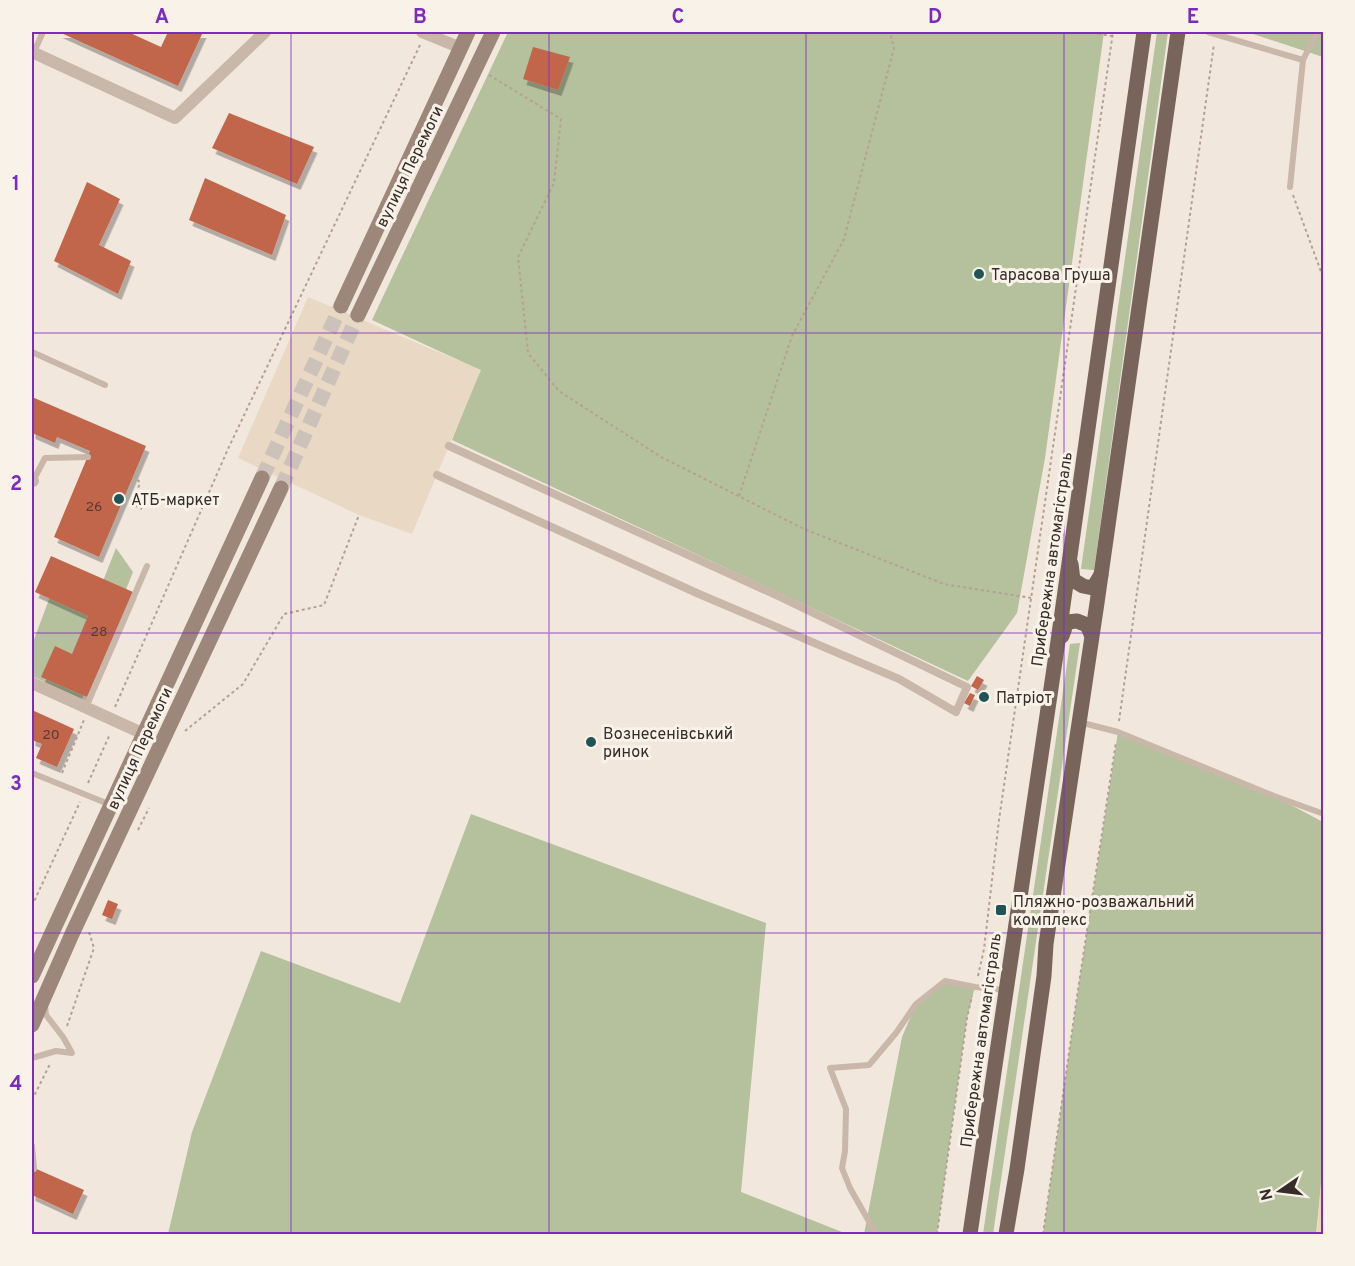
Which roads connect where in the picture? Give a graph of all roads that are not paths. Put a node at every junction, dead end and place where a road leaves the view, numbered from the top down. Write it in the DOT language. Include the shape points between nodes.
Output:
graph roads {
  1 [pos="43,32"];
  2 [pos="265,32"];
  3 [pos="424,32"];
  4 [pos="468,32"];
  5 [pos="492,32"];
  6 [pos="1144,32"];
  7 [pos="1178,32"];
  8 [pos="1317,32"];
  9 [pos="1212,33"];
  10 [pos="460,48"];
  11 [pos="33,52"];
  12 [pos="480,58"];
  13 [pos="1303,60"];
  14 [pos="1290,187"];
  15 [pos="340,306"];
  16 [pos="358,315"];
  17 [pos="32,352"];
  18 [pos="105,385"];
  19 [pos="450,446"];
  20 [pos="88,457"];
  21 [pos="437,475"];
  22 [pos="262,478"];
  23 [pos="32,480"];
  24 [pos="281,488"];
  25 [pos="1070,558"];
  26 [pos="147,566"];
  27 [pos="1101,575"];
  28 [pos="1091,634"];
  29 [pos="1057,648"];
  30 [pos="32,683"];
  31 [pos="87,708"];
  32 [pos="1079,722"];
  33 [pos="144,734"];
  34 [pos="32,773"];
  35 [pos="111,805"];
  36 [pos="1323,814"];
  37 [pos="32,976"];
  38 [pos="1006,990"];
  39 [pos="44,996"];
  40 [pos="32,1025"];
  41 [pos="32,1058"];
  42 [pos="32,1146"];
  43 [pos="34,1168"];
  44 [pos="876,1234"];
  45 [pos="970,1234"];
  46 [pos="1006,1234"];
  1 -- 11 [label="lane"];
  2 -- 11 [label="street" via="175,118"];
  3 -- 10 [label="street"];
  4 -- 10 [label="main road, вулиця Перемоги"];
  5 -- 12 [label="main road, вулиця Перемоги"];
  6 -- 25 [label="main road, Прибережна автомагістраль"];
  7 -- 27 [label="main road"];
  8 -- 13 [label="lane"];
  9 -- 13 [label="lane"];
  10 -- 12 [label="main road" via="474,40 481,49"];
  10 -- 15 [label="main road, вулиця Перемоги"];
  12 -- 16 [label="main road, вулиця Перемоги"];
  13 -- 14 [label="lane"];
  17 -- 18 [label="lane"];
  19 -- 21 [label="street" via="967,687 956,712 899,680"];
  20 -- 23 [label="lane" via="45,458"];
  22 -- 33 [label="main road, вулиця Перемоги"];
  24 -- 39 [label="main road, вулиця Перемоги"];
  25 -- 27 [label="main road" via="1073,580 1083,586 1093,588"];
  25 -- 29 [label="main road, Прибережна автомагістраль"];
  26 -- 31 [label="lane"];
  27 -- 28 [label="main road"];
  28 -- 29 [label="main road" via="1087,625 1067,622"];
  28 -- 32 [label="main road"];
  29 -- 38 [label="main road, Прибережна автомагістраль"];
  30 -- 31 [label="street"];
  31 -- 33 [label="street"];
  32 -- 36 [label="lane" via="1118,732"];
  32 -- 46 [label="main road"];
  33 -- 35 [label="main road, вулиця Перемоги"];
  34 -- 35 [label="lane"];
  35 -- 37 [label="main road, вулиця Перемоги"];
  38 -- 44 [label="lane" via="945,981 916,1004 869,1065 830,1068 846,1109 842,1168"];
  38 -- 45 [label="main road, Прибережна автомагістраль"];
  39 -- 40 [label="main road, вулиця Перемоги"];
  39 -- 41 [label="lane" via="46,1015 72,1053 56,1051"];
  42 -- 43 [label="lane"];
}
